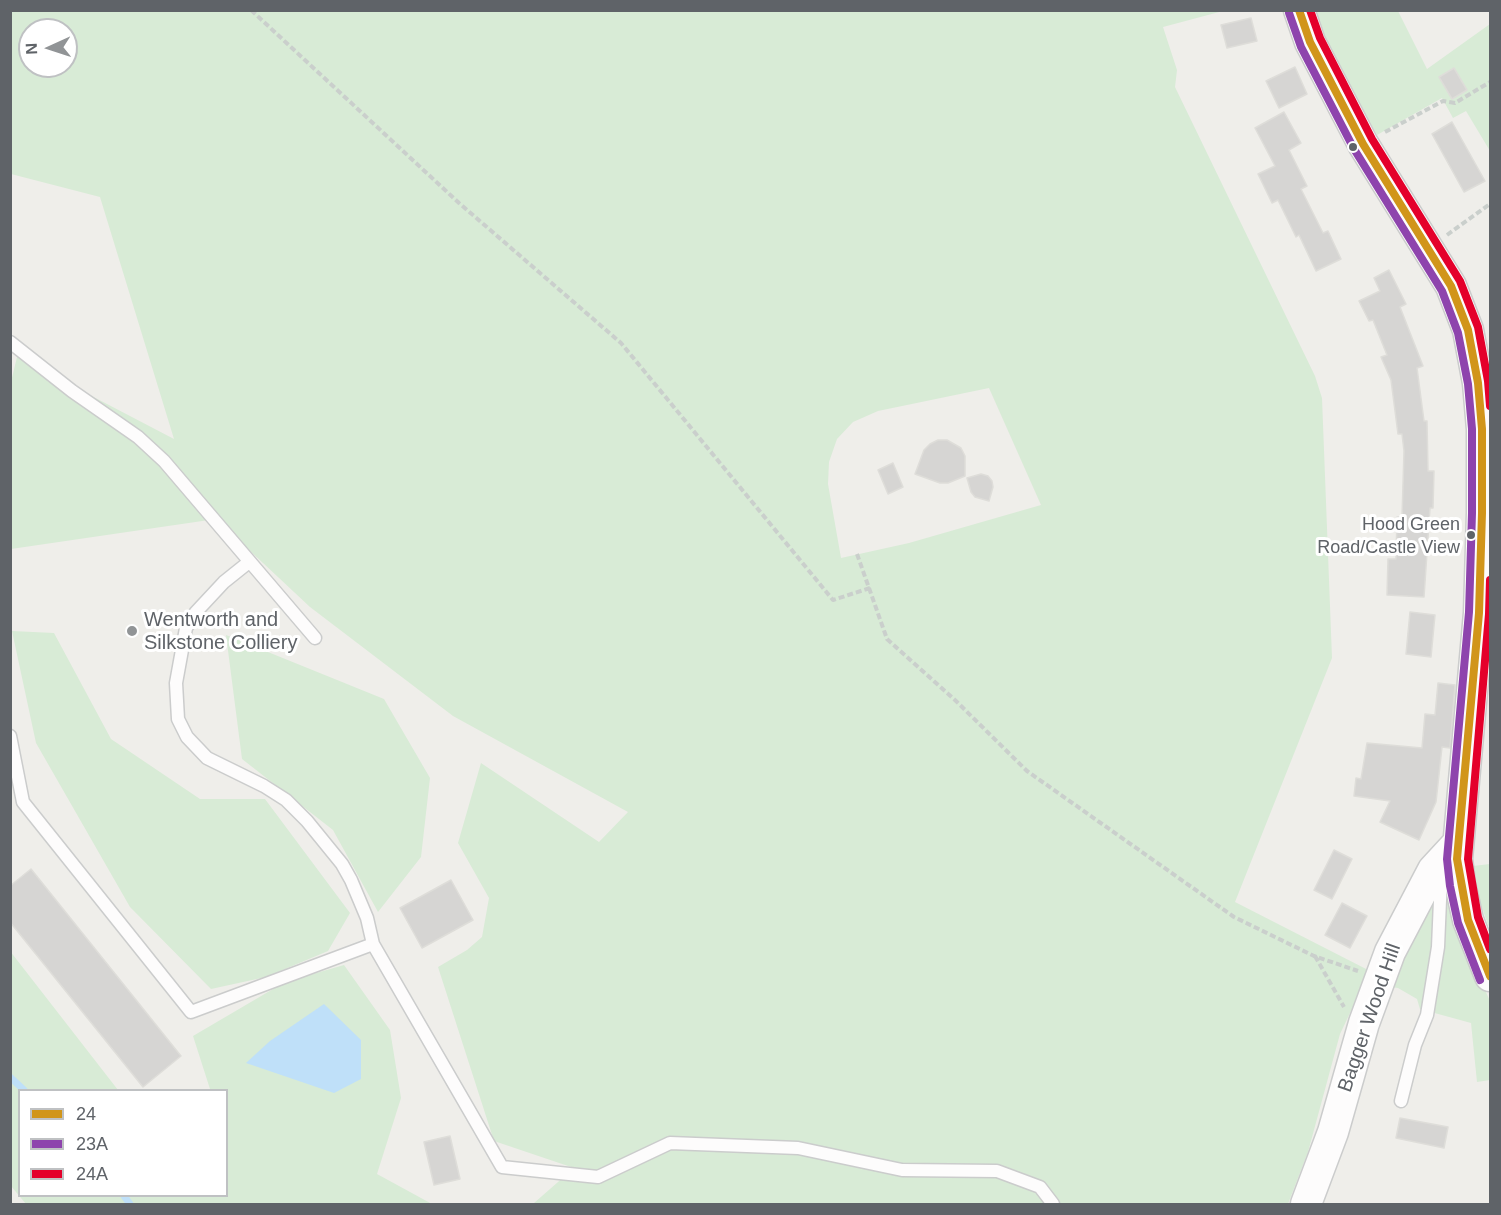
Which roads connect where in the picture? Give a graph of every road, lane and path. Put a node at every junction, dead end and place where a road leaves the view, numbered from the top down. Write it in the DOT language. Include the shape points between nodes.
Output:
graph roads {
  1 [pos="251,10"];
  2 [pos="1299,10"];
  3 [pos="1491,82"];
  4 [pos="1363,144"];
  5 [pos="1491,204"];
  6 [pos="1428,246"];
  7 [pos="10,342"];
  8 [pos="857,554"];
  9 [pos="249,562"];
  10 [pos="870,588"];
  11 [pos="315,638"];
  12 [pos="10,736"];
  13 [pos="1450,851"];
  14 [pos="373,944"];
  15 [pos="1314,956"];
  16 [pos="1488,970"];
  17 [pos="1379,981"];
  18 [pos="1364,1023"];
  19 [pos="1401,1101"];
  20 [pos="1053,1204"];
  21 [pos="1306,1204"];
  1 -- 10 [label="path" via="459,203 621,343 833,600"];
  2 -- 4 [label="street" via="1310,42"];
  3 -- 4 [label="path" via="1455,103 1443,101"];
  4 -- 6 [label="street"];
  5 -- 6 [label="path"];
  6 -- 13 [label="street" via="1451,286 1468,330 1482,429 1480,594 1473,694"];
  7 -- 9 [label="lane" via="138,437 164,461"];
  8 -- 10 [label="path"];
  9 -- 11 [label="lane"];
  9 -- 14 [label="lane" via="224,582 186,628 176,683 178,719 187,737 207,758 279,795 307,821 351,880"];
  10 -- 15 [label="path" via="887,639 1027,771 1234,917"];
  12 -- 14 [label="lane" via="23,802 191,1012"];
  13 -- 16 [label="street" via="1468,920"];
  13 -- 17 [label="street, Bagger Wood Hill" via="1432,870"];
  13 -- 19 [label="lane" via="1439,891 1438,947 1427,1015"];
  14 -- 20 [label="lane" via="502,1167 598,1177 670,1143 798,1148 902,1170 997,1171 1040,1187"];
  15 -- 17 [label="path"];
  15 -- 18 [label="path" via="1348,1014"];
  17 -- 18 [label="street, Bagger Wood Hill"];
  18 -- 21 [label="street, Bagger Wood Hill" via="1333,1132"];
}
